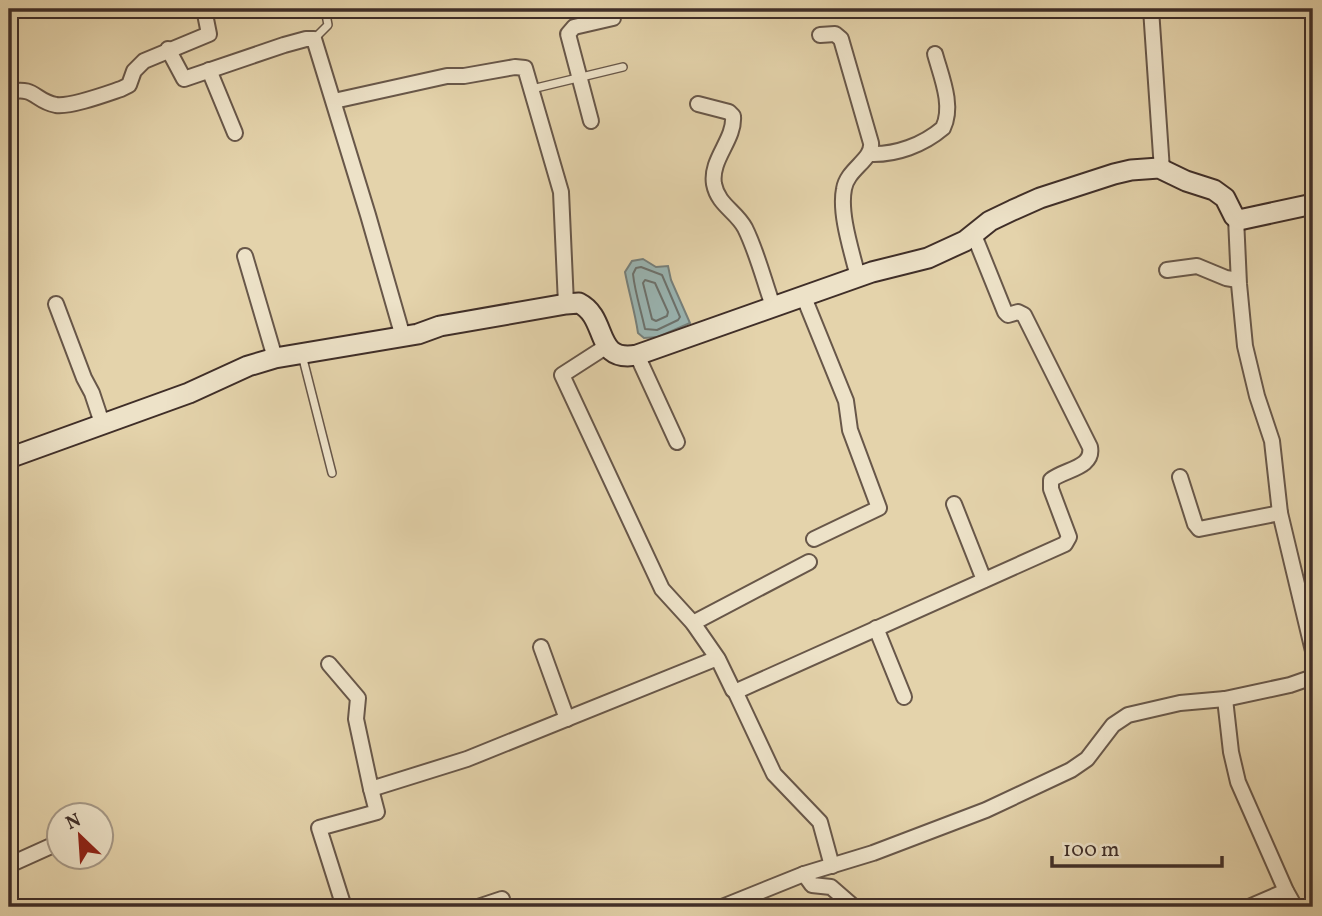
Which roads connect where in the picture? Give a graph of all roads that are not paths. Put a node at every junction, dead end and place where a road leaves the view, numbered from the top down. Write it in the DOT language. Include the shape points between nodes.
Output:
graph roads {
  1 [pos="204,9"];
  2 [pos="325,9"];
  3 [pos="612,9"];
  4 [pos="1152,9"];
  5 [pos="820,35"];
  6 [pos="314,39"];
  7 [pos="168,49"];
  8 [pos="935,54"];
  9 [pos="623,67"];
  10 [pos="209,70"];
  11 [pos="580,79"];
  12 [pos="532,89"];
  13 [pos="9,92"];
  14 [pos="334,101"];
  15 [pos="698,104"];
  16 [pos="591,121"];
  17 [pos="235,133"];
  18 [pos="870,154"];
  19 [pos="1161,170"];
  20 [pos="1313,204"];
  21 [pos="1236,218"];
  22 [pos="974,235"];
  23 [pos="245,256"];
  24 [pos="1167,270"];
  25 [pos="858,277"];
  26 [pos="1238,281"];
  27 [pos="803,295"];
  28 [pos="56,304"];
  29 [pos="566,304"];
  30 [pos="773,306"];
  31 [pos="402,337"];
  32 [pos="607,346"];
  33 [pos="302,355"];
  34 [pos="636,355"];
  35 [pos="275,358"];
  36 [pos="103,426"];
  37 [pos="677,442"];
  38 [pos="9,458"];
  39 [pos="332,473"];
  40 [pos="1180,477"];
  41 [pos="954,504"];
  42 [pos="1280,513"];
  43 [pos="814,539"];
  44 [pos="809,562"];
  45 [pos="984,580"];
  46 [pos="693,623"];
  47 [pos="876,628"];
  48 [pos="541,647"];
  49 [pos="1313,651"];
  50 [pos="718,659"];
  51 [pos="330,664"];
  52 [pos="1313,677"];
  53 [pos="735,691"];
  54 [pos="904,697"];
  55 [pos="1224,699"];
  56 [pos="567,719"];
  57 [pos="371,789"];
  58 [pos="46,848"];
  59 [pos="9,865"];
  60 [pos="832,866"];
  61 [pos="804,874"];
  62 [pos="1286,891"];
  63 [pos="502,900"];
  64 [pos="344,907"];
  65 [pos="478,907"];
  66 [pos="722,907"];
  67 [pos="854,907"];
  68 [pos="1250,907"];
  69 [pos="1295,907"];
  1 -- 7 [label="street" via="209,34"];
  2 -- 6 [label="lane" via="328,24"];
  3 -- 11 [label="street" via="613,18 574,27 568,34"];
  4 -- 19 [label="street"];
  5 -- 18 [label="street" via="839,35 843,41 871,143"];
  6 -- 10 [label="street"];
  6 -- 14 [label="street"];
  7 -- 10 [label="street" via="182,79"];
  7 -- 13 [label="street" via="137,65 126,87 65,105 26,89"];
  8 -- 18 [label="street" via="947,104 943,128 908,148"];
  9 -- 11 [label="lane"];
  10 -- 17 [label="street"];
  11 -- 12 [label="lane"];
  11 -- 16 [label="street"];
  12 -- 14 [label="street" via="527,70 519,67 447,76"];
  12 -- 29 [label="street" via="561,192"];
  14 -- 31 [label="street"];
  15 -- 30 [label="street" via="733,117 716,163 714,184 723,205 746,229"];
  18 -- 25 [label="street" via="847,178 844,189 845,218"];
  19 -- 21 [label="main road" via="1214,190 1225,198"];
  19 -- 22 [label="main road" via="1131,170 1071,187 990,221"];
  20 -- 21 [label="main road"];
  21 -- 26 [label="street"];
  22 -- 25 [label="main road" via="948,251"];
  22 -- 45 [label="street" via="1005,312 1024,314 1088,440 1091,455 1051,480 1068,540"];
  23 -- 35 [label="street"];
  24 -- 26 [label="street" via="1197,266"];
  25 -- 27 [label="main road"];
  26 -- 42 [label="street" via="1245,346 1272,440"];
  27 -- 30 [label="main road"];
  27 -- 43 [label="street" via="846,401 850,430 879,508"];
  28 -- 36 [label="street"];
  29 -- 31 [label="main road"];
  29 -- 32 [label="main road" via="584,306"];
  30 -- 34 [label="main road"];
  31 -- 33 [label="main road"];
  32 -- 34 [label="main road" via="613,354"];
  32 -- 46 [label="street" via="562,375 663,589"];
  33 -- 35 [label="main road"];
  33 -- 39 [label="lane"];
  34 -- 37 [label="street"];
  35 -- 36 [label="main road"];
  36 -- 38 [label="main road"];
  40 -- 42 [label="street" via="1199,529"];
  41 -- 45 [label="street"];
  42 -- 49 [label="street"];
  44 -- 46 [label="street"];
  45 -- 47 [label="street"];
  46 -- 50 [label="street"];
  47 -- 53 [label="street"];
  47 -- 54 [label="street"];
  48 -- 56 [label="street"];
  50 -- 53 [label="street"];
  50 -- 56 [label="street"];
  51 -- 57 [label="street" via="358,698 357,731"];
  52 -- 55 [label="street"];
  53 -- 60 [label="street" via="774,774 820,822"];
  55 -- 60 [label="street" via="1128,715 1113,725 1087,760 1071,770 986,810"];
  55 -- 62 [label="street" via="1238,782"];
  56 -- 57 [label="street" via="467,759"];
  57 -- 64 [label="street" via="377,812 318,828"];
  58 -- 59 [label="street"];
  60 -- 61 [label="street"];
  61 -- 66 [label="street"];
  61 -- 67 [label="street" via="812,885 831,887"];
  62 -- 68 [label="street"];
  62 -- 69 [label="street"];
  63 -- 65 [label="street"];
}
